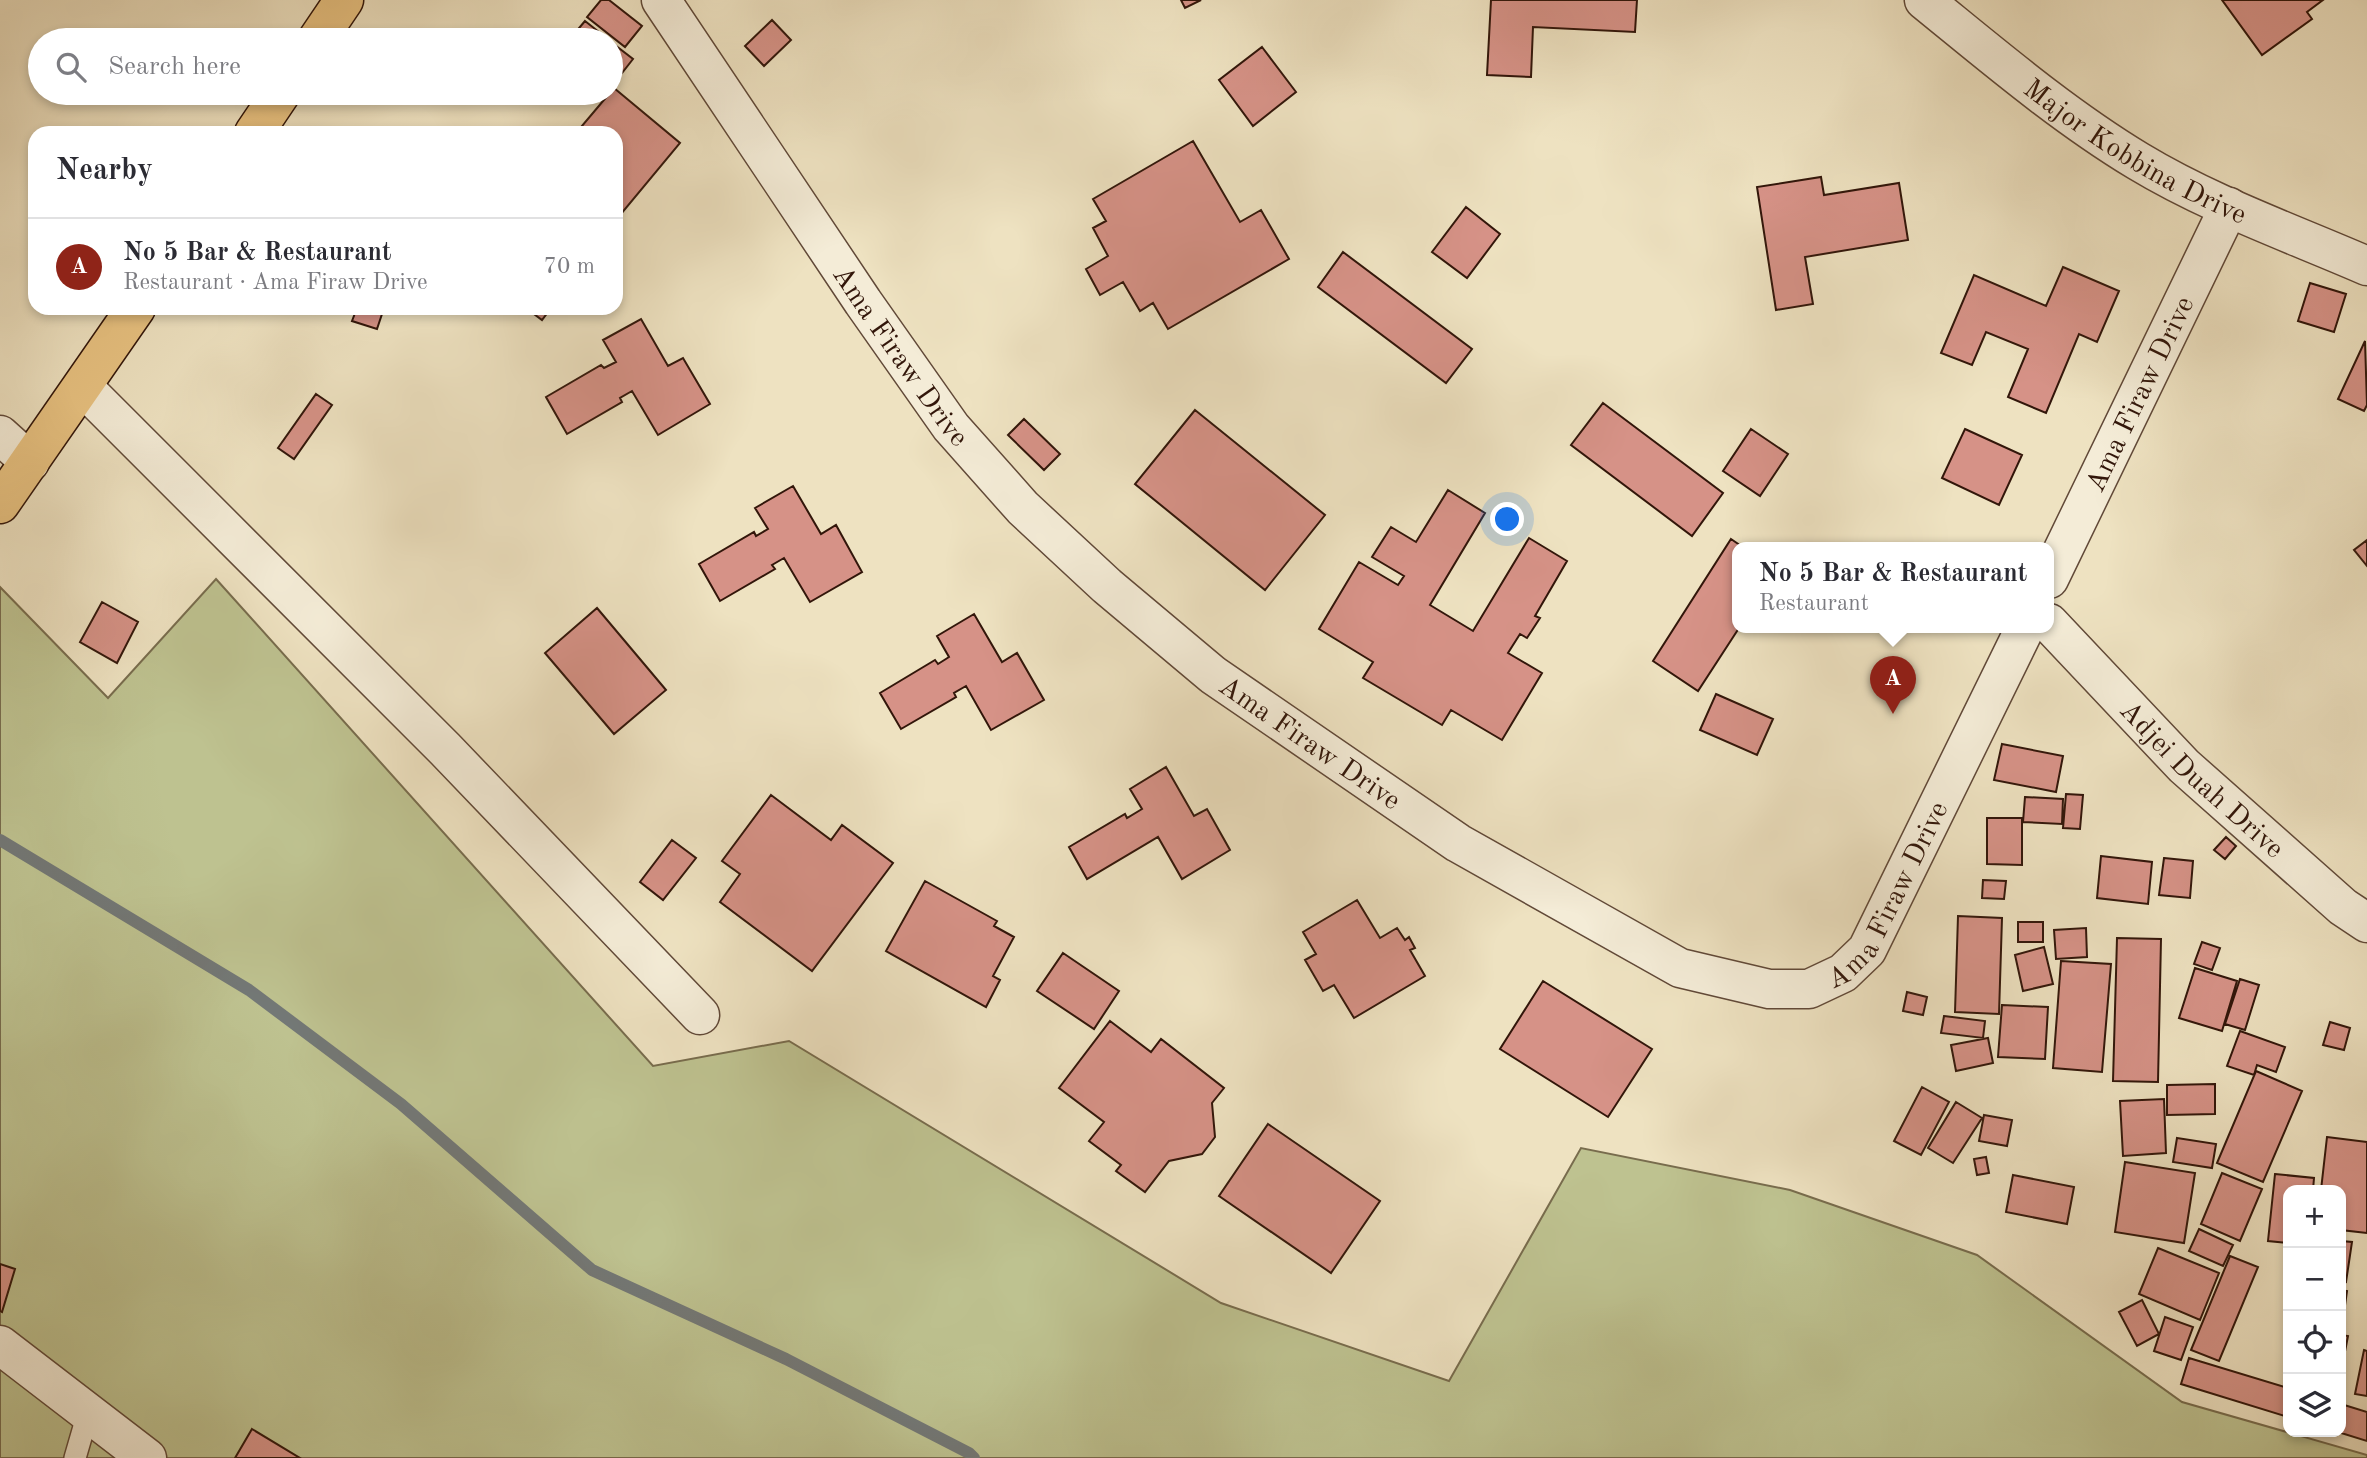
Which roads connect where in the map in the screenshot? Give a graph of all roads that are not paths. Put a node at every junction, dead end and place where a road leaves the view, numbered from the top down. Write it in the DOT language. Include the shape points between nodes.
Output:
graph roads {
  1 [pos="344,0"];
  2 [pos="661,0"];
  3 [pos="1924,0"];
  4 [pos="325,28"];
  5 [pos="273,105"];
  6 [pos="259,126"];
  7 [pos="2229,207"];
  8 [pos="2367,265"];
  9 [pos="131,315"];
  10 [pos="83,387"];
  11 [pos="0,435"];
  12 [pos="30,462"];
  13 [pos="0,504"];
  14 [pos="2054,569"];
  15 [pos="2054,628"];
  16 [pos="2023,633"];
  17 [pos="2367,923"];
  18 [pos="700,1015"];
  19 [pos="0,1345"];
  20 [pos="88,1413"];
  21 [pos="75,1458"];
  22 [pos="147,1458"];
  1 -- 4 [label="highway"];
  2 -- 16 [label="street, Ama Firaw Drive" via="951,427 1023,508 1213,675 1458,843 1680,968 1769,989 1810,989 1843,972 1867,950"];
  3 -- 7 [label="street, Major Kobbina Drive" via="2004,66 2138,161"];
  5 -- 6 [label="highway"];
  7 -- 8 [label="street, Major Kobbina Drive"];
  7 -- 14 [label="street, Ama Firaw Drive"];
  9 -- 10 [label="highway"];
  10 -- 12 [label="highway"];
  10 -- 18 [label="street" via="435,739"];
  11 -- 12 [label="street"];
  12 -- 13 [label="highway"];
  15 -- 17 [label="street, Adjei Duah Drive" via="2184,766"];
  19 -- 20 [label="street"];
  20 -- 21 [label="lane"];
  20 -- 22 [label="street"];
}
